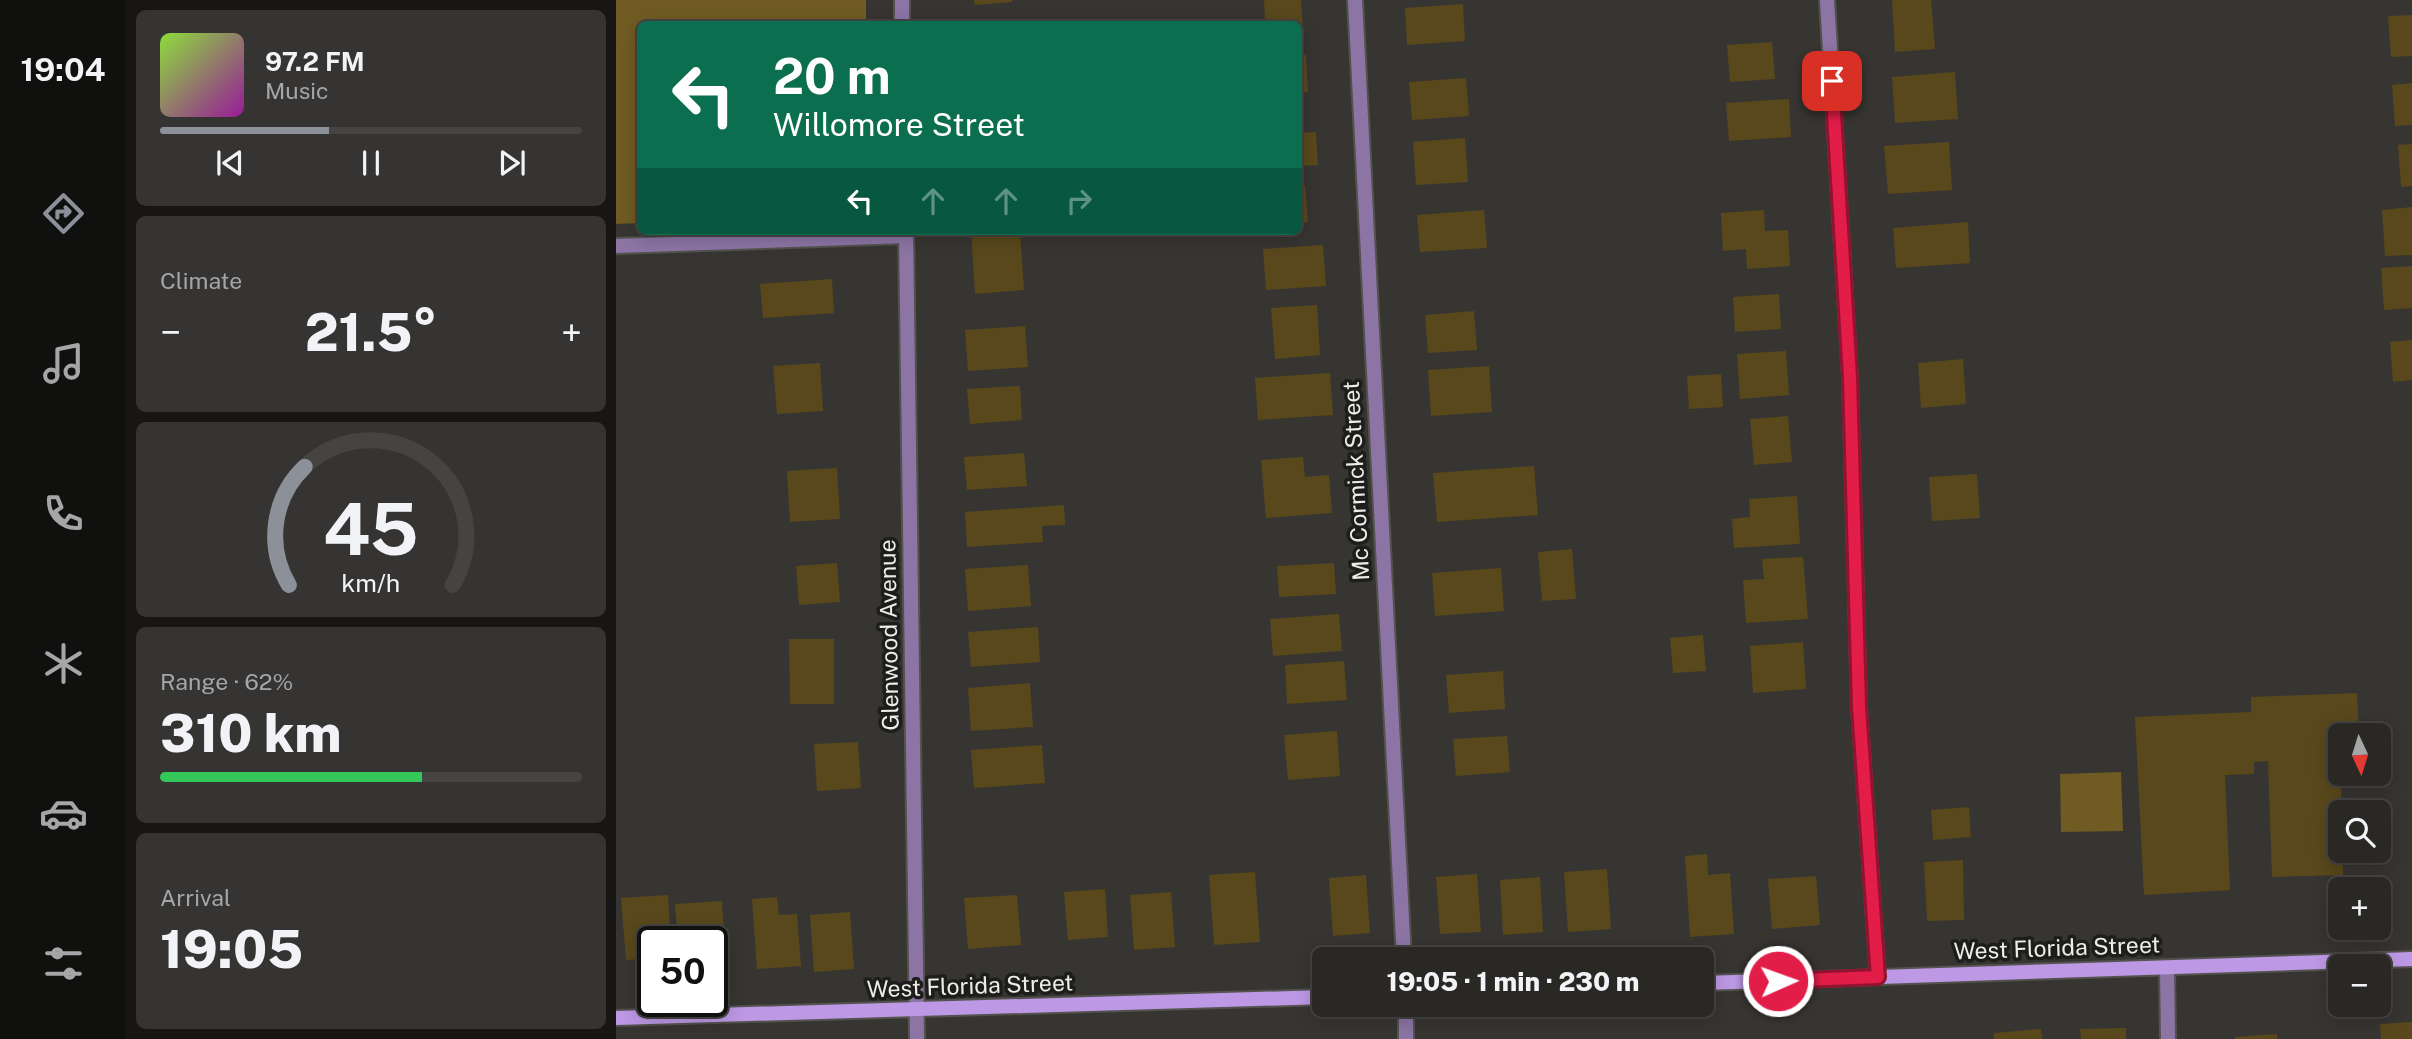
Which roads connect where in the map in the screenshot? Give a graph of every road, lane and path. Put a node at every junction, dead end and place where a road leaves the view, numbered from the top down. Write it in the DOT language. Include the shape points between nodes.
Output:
graph roads {
  1 [pos="902,0"];
  2 [pos="1355,0"];
  3 [pos="1827,0"];
  4 [pos="902,21"];
  5 [pos="861,235"];
  6 [pos="906,235"];
  7 [pos="616,246"];
  8 [pos="1403,947"];
  9 [pos="2412,959"];
  10 [pos="2167,968"];
  11 [pos="1878,977"];
  12 [pos="1714,983"];
  13 [pos="1312,998"];
  14 [pos="916,1012"];
  15 [pos="1406,1017"];
  16 [pos="616,1018"];
  17 [pos="917,1039"];
  18 [pos="1406,1039"];
  19 [pos="2168,1039"];
  1 -- 4 [label="street"];
  2 -- 8 [label="street, Mc Cormick Street"];
  3 -- 11 [label="street" via="1850,377 1859,707"];
  5 -- 7 [label="street"];
  6 -- 14 [label="street, Glenwood Avenue"];
  9 -- 10 [label="main road, West Florida Street"];
  10 -- 11 [label="main road, West Florida Street"];
  10 -- 19 [label="street"];
  11 -- 12 [label="main road, West Florida Street"];
  13 -- 14 [label="main road, West Florida Street"];
  14 -- 16 [label="main road, West Florida Street"];
  14 -- 17 [label="street, Glenwood Avenue"];
  15 -- 18 [label="street"];
}
